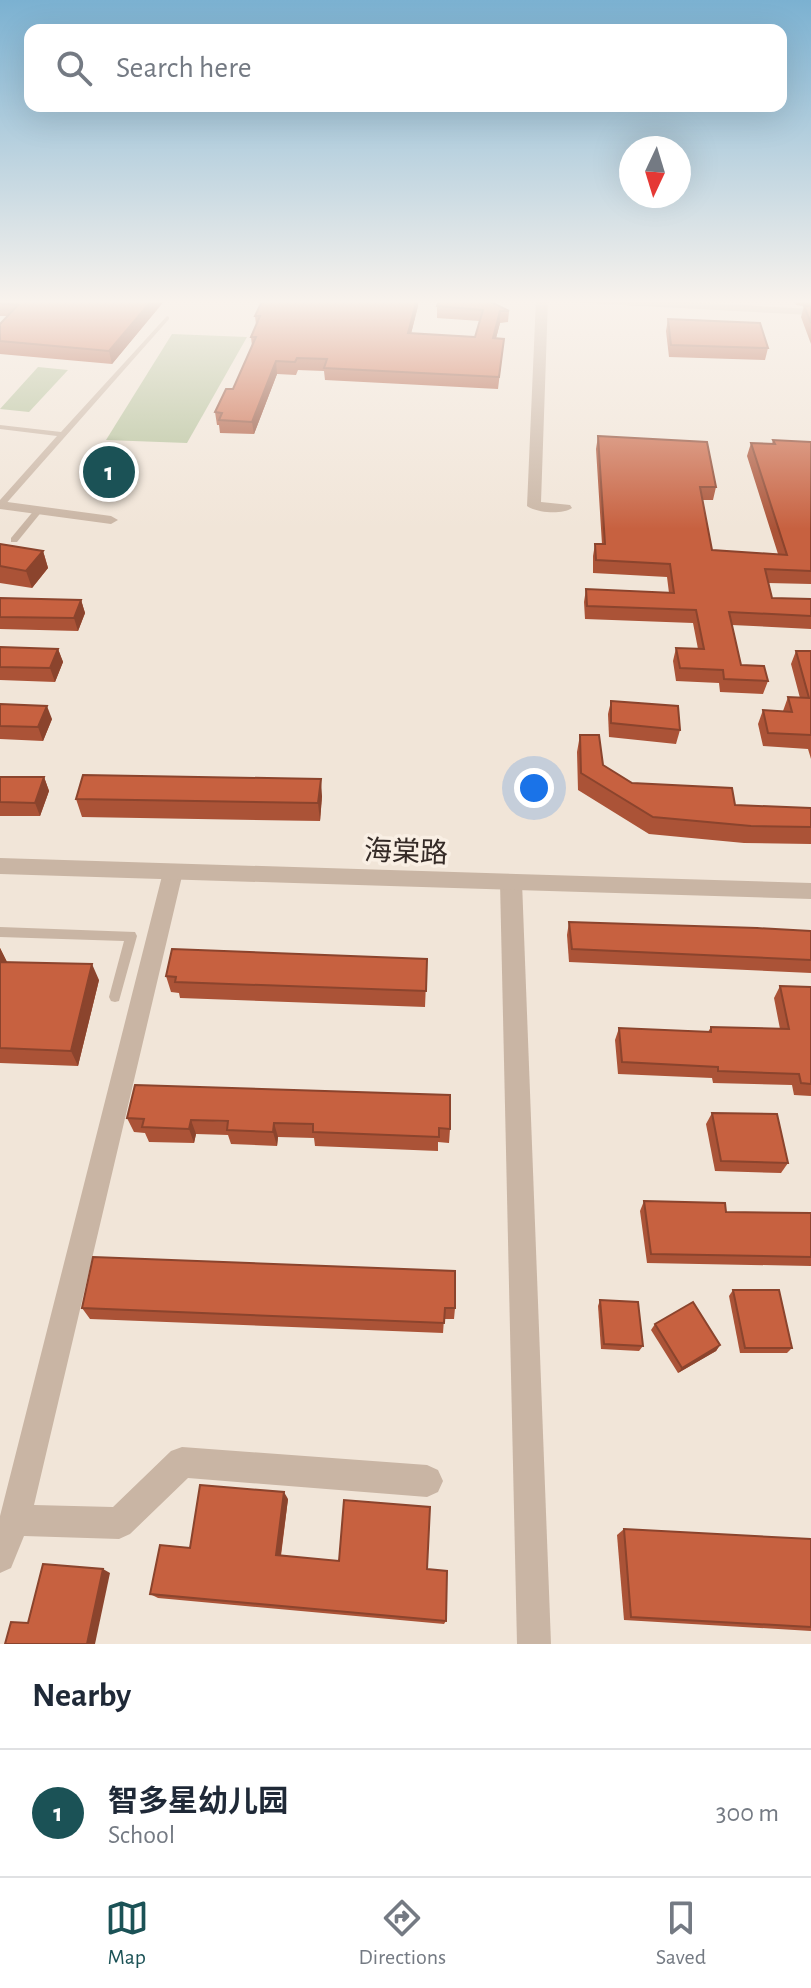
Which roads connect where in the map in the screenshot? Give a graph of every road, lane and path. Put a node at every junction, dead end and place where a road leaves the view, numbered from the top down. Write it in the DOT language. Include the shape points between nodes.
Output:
graph roads {
  1 [pos="116,376"];
  2 [pos="539,376"];
  3 [pos="0,427"];
  4 [pos="63,435"];
  5 [pos="0,505"];
  6 [pos="565,508"];
  7 [pos="39,510"];
  8 [pos="111,520"];
  9 [pos="14,540"];
  10 [pos="0,866"];
  11 [pos="173,872"];
  12 [pos="511,882"];
  13 [pos="811,891"];
  14 [pos="0,932"];
  15 [pos="115,997"];
  16 [pos="427,1481"];
  17 [pos="15,1520"];
  18 [pos="0,1557"];
  19 [pos="534,1644"];
  1 -- 4 [label="lane"];
  2 -- 6 [label="street" via="534,506"];
  3 -- 4 [label="lane"];
  4 -- 5 [label="lane"];
  5 -- 7 [label="street"];
  7 -- 8 [label="street"];
  7 -- 9 [label="lane"];
  10 -- 11 [label="street, 海棠路"];
  11 -- 12 [label="street, 海棠路"];
  11 -- 17 [label="street"];
  12 -- 13 [label="street, 海棠路"];
  12 -- 19 [label="street"];
  14 -- 15 [label="lane" via="131,936"];
  16 -- 17 [label="street" via="182,1462 119,1523"];
  17 -- 18 [label="street"];
}
